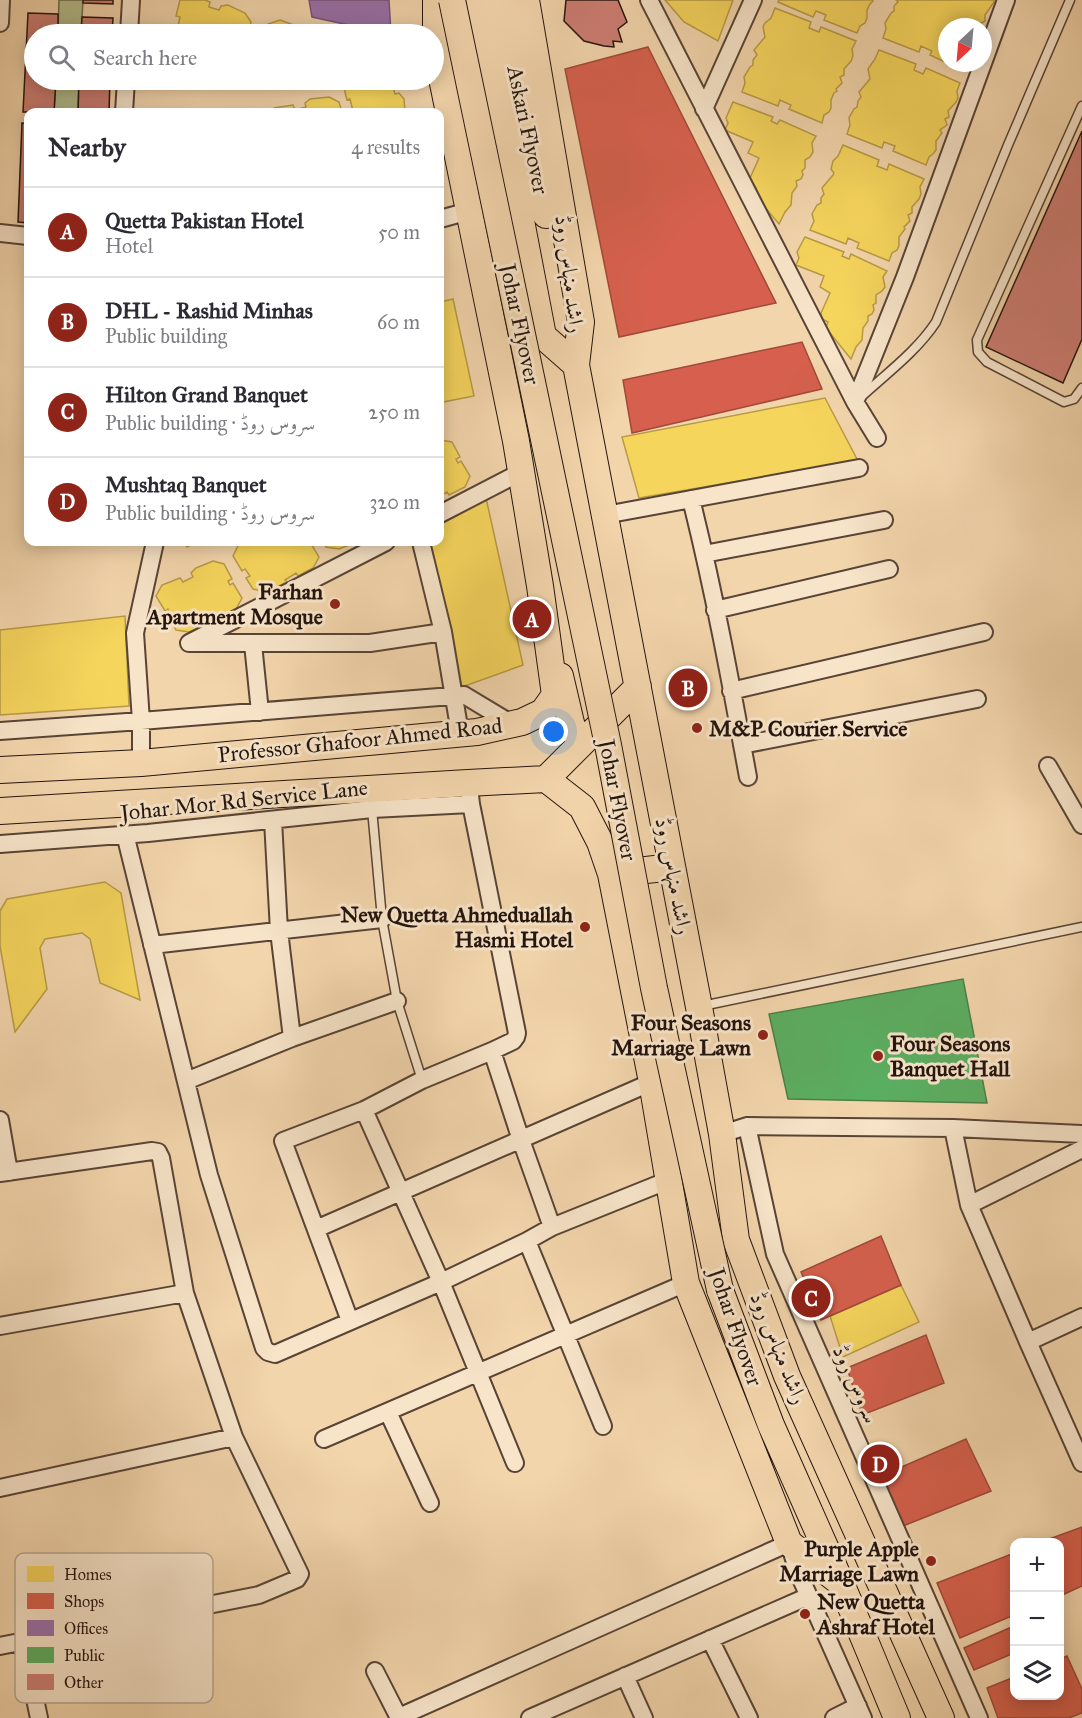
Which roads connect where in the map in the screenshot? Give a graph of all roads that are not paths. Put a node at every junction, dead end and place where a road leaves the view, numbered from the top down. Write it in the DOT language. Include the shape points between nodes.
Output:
graph roads {
  1 [pos="1,0"];
  2 [pos="131,0"];
  3 [pos="436,0"];
  4 [pos="452,0"];
  5 [pos="479,0"];
  6 [pos="502,0"];
  7 [pos="526,0"];
  8 [pos="649,0"];
  9 [pos="753,0"];
  10 [pos="1006,0"];
  11 [pos="1070,0"];
  12 [pos="0,23"];
  13 [pos="130,24"];
  14 [pos="436,24"];
  15 [pos="125,90"];
  16 [pos="441,90"];
  17 [pos="1082,106"];
  18 [pos="124,108"];
  19 [pos="443,108"];
  20 [pos="704,109"];
  21 [pos="444,117"];
  22 [pos="446,134"];
  23 [pos="469,211"];
  24 [pos="444,218"];
  25 [pos="0,233"];
  26 [pos="24,236"];
  27 [pos="576,365"];
  28 [pos="1082,388"];
  29 [pos="855,402"];
  30 [pos="877,438"];
  31 [pos="860,468"];
  32 [pos="521,472"];
  33 [pos="691,499"];
  34 [pos="444,512"];
  35 [pos="606,515"];
  36 [pos="884,520"];
  37 [pos="154,546"];
  38 [pos="378,546"];
  39 [pos="422,546"];
  40 [pos="705,554"];
  41 [pos="889,569"];
  42 [pos="540,586"];
  43 [pos="715,610"];
  44 [pos="443,632"];
  45 [pos="984,632"];
  46 [pos="253,644"];
  47 [pos="638,687"];
  48 [pos="731,690"];
  49 [pos="453,696"];
  50 [pos="978,699"];
  51 [pos="260,712"];
  52 [pos="141,721"];
  53 [pos="512,724"];
  54 [pos="0,731"];
  55 [pos="460,733"];
  56 [pos="584,741"];
  57 [pos="742,745"];
  58 [pos="141,763"];
  59 [pos="1048,766"];
  60 [pos="0,770"];
  61 [pos="748,777"];
  62 [pos="546,779"];
  63 [pos="288,793"];
  64 [pos="469,794"];
  65 [pos="372,809"];
  66 [pos="0,811"];
  67 [pos="281,819"];
  68 [pos="1082,825"];
  69 [pos="125,834"];
  70 [pos="0,844"];
  71 [pos="672,867"];
  72 [pos="611,874"];
  73 [pos="382,919"];
  74 [pos="1082,927"];
  75 [pos="279,931"];
  76 [pos="152,945"];
  77 [pos="397,1001"];
  78 [pos="699,1007"];
  79 [pos="292,1038"];
  80 [pos="492,1051"];
  81 [pos="422,1080"];
  82 [pos="186,1082"];
  83 [pos="652,1082"];
  84 [pos="364,1110"];
  85 [pos="0,1120"];
  86 [pos="747,1126"];
  87 [pos="953,1128"];
  88 [pos="722,1134"];
  89 [pos="1082,1134"];
  90 [pos="521,1140"];
  91 [pos="1082,1149"];
  92 [pos="4,1172"];
  93 [pos="669,1180"];
  94 [pos="400,1191"];
  95 [pos="969,1205"];
  96 [pos="552,1227"];
  97 [pos="316,1229"];
  98 [pos="527,1241"];
  99 [pos="441,1282"];
  100 [pos="686,1283"];
  101 [pos="185,1293"];
  102 [pos="1082,1317"];
  103 [pos="350,1321"];
  104 [pos="0,1326"];
  105 [pos="566,1335"];
  106 [pos="1028,1342"];
  107 [pos="478,1374"];
  108 [pos="388,1412"];
  109 [pos="603,1426"];
  110 [pos="234,1437"];
  111 [pos="324,1439"];
  112 [pos="514,1463"];
  113 [pos="1082,1463"];
  114 [pos="0,1488"];
  115 [pos="430,1503"];
  116 [pos="789,1543"];
  117 [pos="841,1583"];
  118 [pos="809,1596"];
  119 [pos="213,1604"];
  120 [pos="710,1639"];
  121 [pos="15,1643"];
  122 [pos="0,1646"];
  123 [pos="375,1671"];
  124 [pos="625,1676"];
  125 [pos="36,1703"];
  126 [pos="861,1712"];
  127 [pos="399,1717"];
  128 [pos="533,1717"];
  129 [pos="39,1718"];
  130 [pos="644,1718"];
  131 [pos="749,1718"];
  132 [pos="834,1718"];
  133 [pos="897,1718"];
  134 [pos="941,1718"];
  135 [pos="978,1718"];
  1 -- 12 [label="street"];
  2 -- 13 [label="street"];
  3 -- 14 [label="main road, Professor Ghafoor Ahmed Road"];
  4 -- 117 [label="main road, Johar Flyover, bridge" via="608,745 654,988 720,1290 771,1425"];
  5 -- 27 [label="main road" via="543,336"];
  6 -- 27 [label="main road, Askari Flyover"];
  7 -- 27 [label="main road, راشد منہاس روڈ" via="581,322"];
  8 -- 20 [label="street"];
  9 -- 20 [label="street"];
  10 -- 29 [label="street"];
  11 -- 29 [label="lane" via="936,322 899,363"];
  15 -- 18 [label="street"];
  16 -- 19 [label="main road, Professor Ghafoor Ahmed Road"];
  17 -- 28 [label="lane" via="977,340 978,352 987,362 1064,402 1074,399"];
  20 -- 29 [label="street"];
  21 -- 22 [label="main road, Professor Ghafoor Ahmed Road"];
  22 -- 23 [label="main road, Professor Ghafoor Ahmed Road"];
  23 -- 24 [label="street"];
  23 -- 32 [label="main road, Professor Ghafoor Ahmed Road"];
  25 -- 26 [label="street"];
  27 -- 35 [label="main road, راشد منہاس روڈ"];
  29 -- 30 [label="street"];
  31 -- 33 [label="street"];
  32 -- 34 [label="street"];
  32 -- 42 [label="main road, Professor Ghafoor Ahmed Road"];
  33 -- 35 [label="street"];
  33 -- 40 [label="street"];
  35 -- 47 [label="main road, راشد منہاس روڈ"];
  36 -- 40 [label="street"];
  37 -- 52 [label="street" via="135,633"];
  38 -- 46 [label="street" via="189,643"];
  39 -- 44 [label="street"];
  40 -- 43 [label="street"];
  41 -- 43 [label="street"];
  42 -- 53 [label="main road, Professor Ghafoor Ahmed Road" via="555,695 543,712"];
  42 -- 56 [label="main road" via="571,723"];
  43 -- 48 [label="street"];
  44 -- 46 [label="street" via="369,643"];
  44 -- 49 [label="street"];
  45 -- 48 [label="street"];
  46 -- 51 [label="street"];
  47 -- 56 [label="main road"];
  47 -- 71 [label="main road, راشد منہاس روڈ"];
  48 -- 57 [label="street"];
  49 -- 51 [label="street"];
  49 -- 53 [label="street" via="464,695"];
  49 -- 55 [label="street"];
  50 -- 57 [label="street"];
  51 -- 52 [label="street"];
  52 -- 54 [label="street"];
  52 -- 58 [label="street"];
  53 -- 55 [label="main road, Professor Ghafoor Ahmed Road"];
  55 -- 58 [label="main road, Professor Ghafoor Ahmed Road"];
  56 -- 62 [label="main road"];
  57 -- 61 [label="street"];
  58 -- 60 [label="main road, Professor Ghafoor Ahmed Road"];
  59 -- 68 [label="street"];
  62 -- 64 [label="main road"];
  62 -- 72 [label="main road" via="582,807"];
  63 -- 64 [label="main road"];
  63 -- 66 [label="main road"];
  63 -- 67 [label="street"];
  64 -- 65 [label="street, Johar Mor Rd Service Lane"];
  64 -- 80 [label="street" via="517,1033 513,1041"];
  65 -- 67 [label="street, Johar Mor Rd Service Lane"];
  65 -- 73 [label="lane"];
  67 -- 69 [label="street, Johar Mor Rd Service Lane"];
  67 -- 75 [label="street"];
  69 -- 70 [label="street, Johar Mor Rd Service Lane"];
  69 -- 76 [label="street"];
  71 -- 72 [label="main road"];
  71 -- 78 [label="main road, راشد منہاس روڈ"];
  72 -- 83 [label="main road"];
  73 -- 75 [label="street"];
  73 -- 77 [label="lane"];
  74 -- 78 [label="lane"];
  75 -- 76 [label="street"];
  75 -- 79 [label="street"];
  76 -- 82 [label="street"];
  77 -- 79 [label="street"];
  77 -- 81 [label="lane"];
  78 -- 88 [label="main road, راشد منہاس روڈ"];
  79 -- 82 [label="street"];
  80 -- 81 [label="street"];
  80 -- 90 [label="street"];
  81 -- 84 [label="street"];
  82 -- 103 [label="street" via="209,1175 264,1348 275,1354"];
  83 -- 90 [label="street"];
  83 -- 93 [label="main road"];
  84 -- 94 [label="street"];
  84 -- 97 [label="street" via="283,1141"];
  85 -- 92 [label="street"];
  86 -- 87 [label="street"];
  86 -- 88 [label="street"];
  86 -- 135 [label="street, سروس روڈ" via="775,1254"];
  87 -- 89 [label="street"];
  87 -- 95 [label="street"];
  88 -- 134 [label="main road, راشد منہاس روڈ" via="736,1240 788,1376"];
  90 -- 94 [label="street"];
  90 -- 96 [label="street"];
  91 -- 95 [label="street"];
  92 -- 101 [label="street" via="158,1152"];
  93 -- 96 [label="street"];
  93 -- 100 [label="main road"];
  94 -- 97 [label="street"];
  94 -- 99 [label="street"];
  95 -- 106 [label="street"];
  96 -- 98 [label="street"];
  97 -- 103 [label="street"];
  98 -- 99 [label="street"];
  98 -- 105 [label="street"];
  99 -- 103 [label="street"];
  99 -- 107 [label="street"];
  100 -- 105 [label="street"];
  100 -- 116 [label="main road"];
  101 -- 104 [label="street"];
  101 -- 110 [label="street"];
  102 -- 106 [label="street"];
  105 -- 107 [label="street"];
  105 -- 109 [label="street"];
  106 -- 113 [label="street"];
  107 -- 108 [label="street"];
  107 -- 112 [label="street"];
  108 -- 111 [label="street"];
  108 -- 115 [label="street"];
  110 -- 114 [label="street"];
  110 -- 119 [label="street" via="300,1574 297,1579 259,1595"];
  116 -- 117 [label="main road"];
  116 -- 118 [label="street"];
  116 -- 127 [label="street"];
  117 -- 133 [label="main road"];
  118 -- 120 [label="street"];
  118 -- 126 [label="street"];
  120 -- 124 [label="street"];
  120 -- 131 [label="street"];
  121 -- 122 [label="street"];
  123 -- 127 [label="street"];
  124 -- 128 [label="street"];
  124 -- 130 [label="street"];
  125 -- 129 [label="street"];
  126 -- 132 [label="street"];
}
